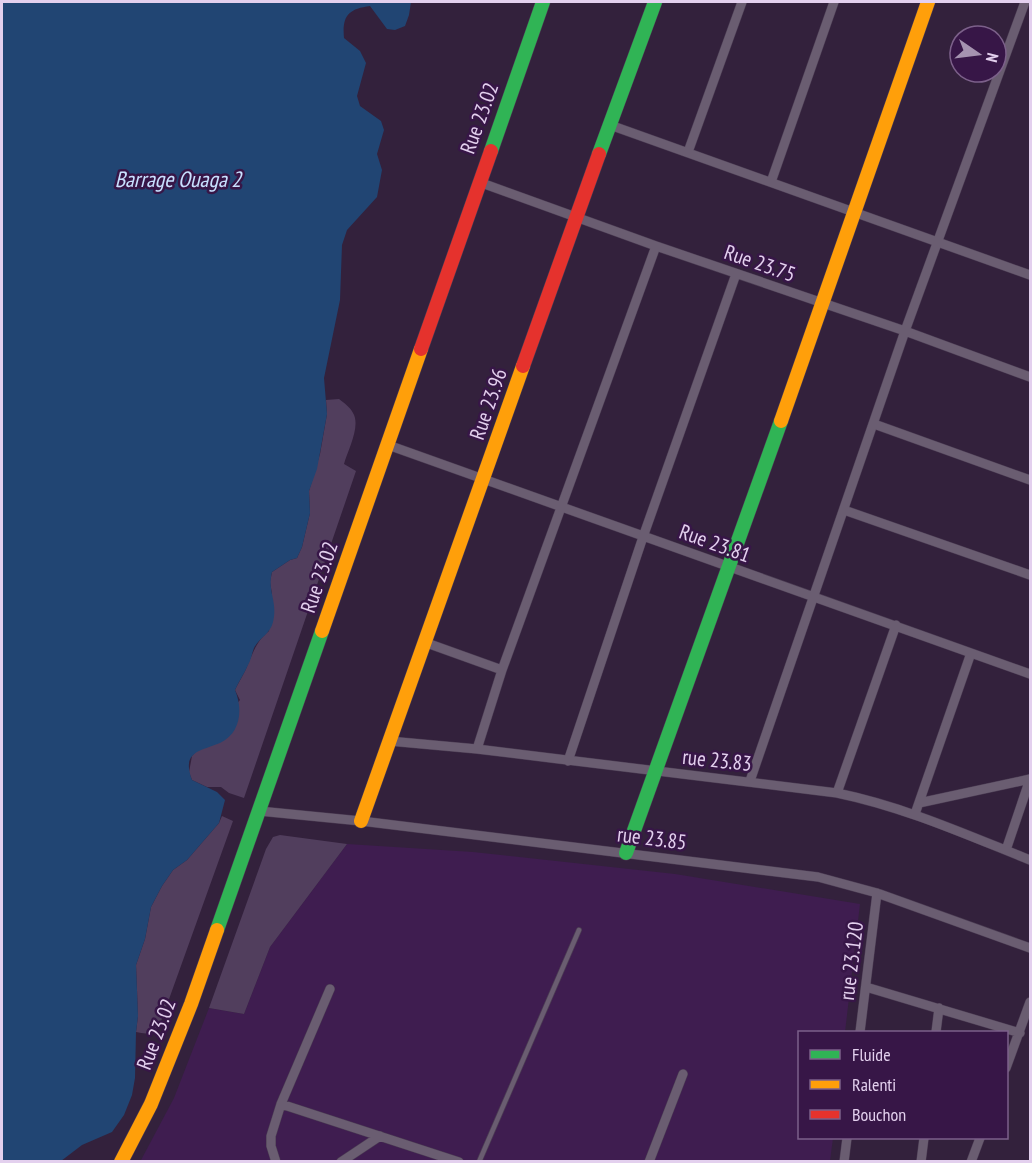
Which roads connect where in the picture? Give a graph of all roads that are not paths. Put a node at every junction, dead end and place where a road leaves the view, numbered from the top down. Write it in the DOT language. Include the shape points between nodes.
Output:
graph roads {
  1 [pos="543,2"];
  2 [pos="655,2"];
  3 [pos="742,2"];
  4 [pos="834,2"];
  5 [pos="928,2"];
  6 [pos="1025,2"];
  7 [pos="610,125"];
  8 [pos="688,152"];
  9 [pos="479,182"];
  10 [pos="771,182"];
  11 [pos="855,213"];
  12 [pos="576,217"];
  13 [pos="937,242"];
  14 [pos="656,246"];
  15 [pos="736,274"];
  16 [pos="1030,275"];
  17 [pos="822,304"];
  18 [pos="905,331"];
  19 [pos="1030,376"];
  20 [pos="874,423"];
  21 [pos="388,445"];
  22 [pos="484,479"];
  23 [pos="1030,480"];
  24 [pos="561,508"];
  25 [pos="844,510"];
  26 [pos="643,537"];
  27 [pos="729,568"];
  28 [pos="1030,575"];
  29 [pos="812,597"];
  30 [pos="896,625"];
  31 [pos="424,642"];
  32 [pos="971,653"];
  33 [pos="502,670"];
  34 [pos="1030,674"];
  35 [pos="389,741"];
  36 [pos="477,750"];
  37 [pos="568,761"];
  38 [pos="656,772"];
  39 [pos="1030,779"];
  40 [pos="750,781"];
  41 [pos="837,793"];
  42 [pos="919,803"];
  43 [pos="259,812"];
  44 [pos="915,814"];
  45 [pos="361,821"];
  46 [pos="1006,850"];
  47 [pos="626,853"];
  48 [pos="1030,860"];
  49 [pos="877,893"];
  50 [pos="579,930"];
  51 [pos="1030,948"];
  52 [pos="866,987"];
  53 [pos="330,989"];
  54 [pos="1030,1002"];
  55 [pos="939,1008"];
  56 [pos="860,1031"];
  57 [pos="936,1031"];
  58 [pos="1020,1033"];
  59 [pos="1008,1063"];
  60 [pos="683,1074"];
  61 [pos="281,1104"];
  62 [pos="380,1136"];
  63 [pos="847,1139"];
  64 [pos="924,1139"];
  65 [pos="979,1139"];
  66 [pos="121,1161"];
  67 [pos="276,1161"];
  68 [pos="341,1161"];
  69 [pos="459,1161"];
  70 [pos="479,1161"];
  71 [pos="649,1161"];
  72 [pos="844,1161"];
  73 [pos="921,1161"];
  74 [pos="971,1161"];
  1 -- 9 [label="street, Rue 23.02"];
  2 -- 7 [label="street, Rue 23.96"];
  3 -- 8 [label="street"];
  4 -- 10 [label="street"];
  5 -- 11 [label="street"];
  6 -- 13 [label="street"];
  7 -- 8 [label="street"];
  7 -- 12 [label="street, Rue 23.96"];
  8 -- 10 [label="street"];
  9 -- 12 [label="street, Rue 23.75"];
  9 -- 21 [label="street, Rue 23.02"];
  10 -- 11 [label="street"];
  11 -- 13 [label="street"];
  11 -- 17 [label="street"];
  12 -- 14 [label="street, Rue 23.75"];
  12 -- 22 [label="street, Rue 23.96"];
  13 -- 16 [label="street"];
  13 -- 18 [label="street"];
  14 -- 15 [label="street, Rue 23.75"];
  14 -- 24 [label="street"];
  15 -- 17 [label="street, Rue 23.75"];
  15 -- 26 [label="street"];
  17 -- 18 [label="street, Rue 23.75"];
  17 -- 27 [label="street"];
  18 -- 19 [label="street, Rue 23.75"];
  18 -- 20 [label="street"];
  20 -- 23 [label="street"];
  20 -- 25 [label="street"];
  21 -- 22 [label="street, Rue 23.81"];
  21 -- 43 [label="street, Rue 23.02"];
  22 -- 24 [label="street, Rue 23.81"];
  22 -- 31 [label="street, Rue 23.96"];
  24 -- 26 [label="street, Rue 23.81"];
  24 -- 33 [label="street"];
  25 -- 28 [label="street"];
  25 -- 29 [label="street"];
  26 -- 27 [label="street, Rue 23.81"];
  26 -- 37 [label="street"];
  27 -- 29 [label="street, Rue 23.81"];
  27 -- 38 [label="street"];
  29 -- 30 [label="street, Rue 23.81"];
  29 -- 40 [label="street"];
  30 -- 32 [label="street, Rue 23.81"];
  30 -- 41 [label="street"];
  31 -- 33 [label="street"];
  31 -- 35 [label="street, Rue 23.96"];
  32 -- 34 [label="street, Rue 23.81"];
  32 -- 42 [label="street"];
  33 -- 36 [label="street"];
  35 -- 36 [label="street, rue 23.83"];
  35 -- 45 [label="street, Rue 23.96"];
  36 -- 37 [label="street, rue 23.83"];
  37 -- 38 [label="street, rue 23.83"];
  38 -- 40 [label="street, rue 23.83"];
  38 -- 47 [label="street"];
  39 -- 42 [label="street"];
  39 -- 46 [label="street"];
  40 -- 41 [label="street, rue 23.83"];
  41 -- 44 [label="street, rue 23.83"];
  42 -- 44 [label="street"];
  43 -- 45 [label="street, rue 23.85"];
  43 -- 66 [label="street, Rue 23.02" via="167,1066"];
  44 -- 46 [label="street, rue 23.83"];
  45 -- 47 [label="street, rue 23.85"];
  46 -- 48 [label="street, rue 23.83"];
  47 -- 49 [label="street, rue 23.85" via="818,877"];
  49 -- 51 [label="street, rue 23.85"];
  49 -- 52 [label="street, rue 23.120"];
  50 -- 70 [label="lane"];
  52 -- 55 [label="street"];
  52 -- 56 [label="street, rue 23.120"];
  53 -- 61 [label="street"];
  54 -- 58 [label="street"];
  55 -- 57 [label="street"];
  55 -- 58 [label="street"];
  58 -- 59 [label="street"];
  60 -- 71 [label="street"];
  61 -- 62 [label="street"];
  61 -- 67 [label="street" via="271,1136"];
  62 -- 68 [label="street"];
  62 -- 69 [label="street"];
  63 -- 72 [label="street"];
  64 -- 73 [label="street"];
  65 -- 74 [label="street"];
}
